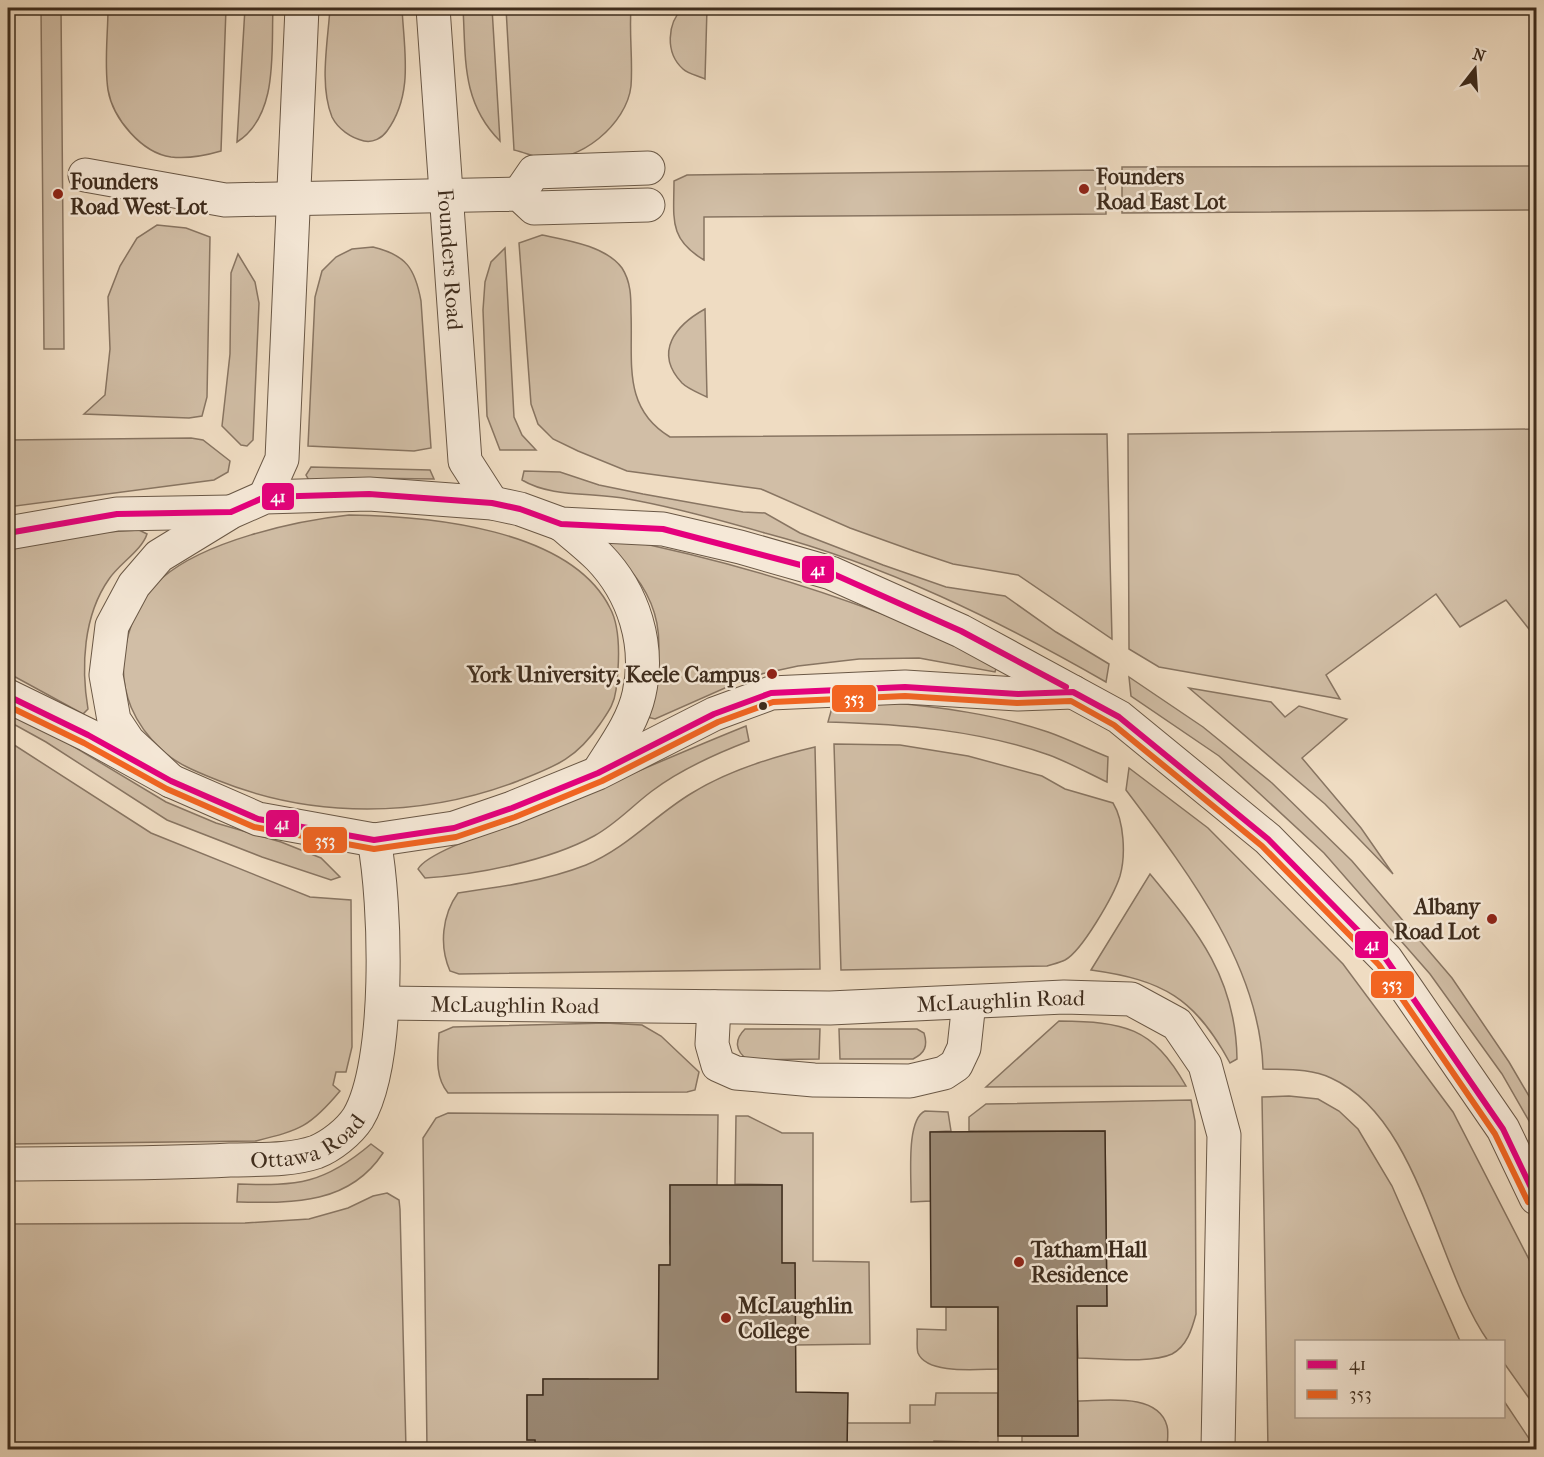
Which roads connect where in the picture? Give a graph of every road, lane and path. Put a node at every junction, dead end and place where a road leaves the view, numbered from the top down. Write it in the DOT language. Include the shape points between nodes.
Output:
graph roads {
  1 [pos="302,8"];
  2 [pos="433,8"];
  3 [pos="648,168"];
  4 [pos="85,175"];
  5 [pos="519,194"];
  6 [pos="446,195"];
  7 [pos="295,198"];
  8 [pos="648,205"];
  9 [pos="265,498"];
  10 [pos="492,503"];
  11 [pos="231,512"];
  12 [pos="561,524"];
  13 [pos="8,533"];
  14 [pos="1073,692"];
  15 [pos="8,696"];
  16 [pos="598,773"];
  17 [pos="171,781"];
  18 [pos="374,840"];
  19 [pos="969,1002"];
  20 [pos="383,1003"];
  21 [pos="714,1007"];
  22 [pos="8,1164"];
  23 [pos="1536,1198"];
  24 [pos="1218,1448"];
  1 -- 7 [label="street"];
  2 -- 6 [label="street, Founders Road"];
  3 -- 5 [label="street" via="534,172"];
  4 -- 7 [label="street" via="225,200"];
  5 -- 6 [label="street"];
  5 -- 8 [label="street" via="534,208"];
  6 -- 7 [label="street"];
  6 -- 10 [label="street, Founders Road" via="465,461"];
  7 -- 9 [label="street" via="282,459"];
  9 -- 10 [label="street" via="369,494"];
  9 -- 11 [label="street"];
  10 -- 12 [label="street"];
  11 -- 13 [label="street" via="117,514"];
  11 -- 17 [label="street" via="159,556 134,585 112,626 106,675 114,720 129,741"];
  12 -- 14 [label="street" via="663,529 831,573 961,631"];
  12 -- 16 [label="street" via="600,558 618,581 637,617 643,662 639,694 623,734"];
  14 -- 16 [label="street" via="1018,694 905,687 771,693 714,714"];
  14 -- 23 [label="street" via="1119,717 1268,839 1386,959 1503,1129"];
  15 -- 17 [label="street"];
  16 -- 18 [label="street" via="454,828"];
  17 -- 18 [label="street" via="258,819"];
  18 -- 20 [label="street, Ottawa Road" via="381,891"];
  19 -- 21 [label="street, McLaughlin Road" via="830,1008"];
  19 -- 21 [label="street" via="964,1048 956,1065 944,1073 910,1081 814,1080 736,1073 718,1065 712,1044"];
  19 -- 24 [label="street, McLaughlin Road" via="1064,997 1131,999 1178,1024 1204,1065 1224,1135"];
  20 -- 21 [label="street, McLaughlin Road"];
  20 -- 22 [label="street, Ottawa Road" via="372,1075 358,1118 343,1135 317,1151 292,1157 206,1161"];
}
